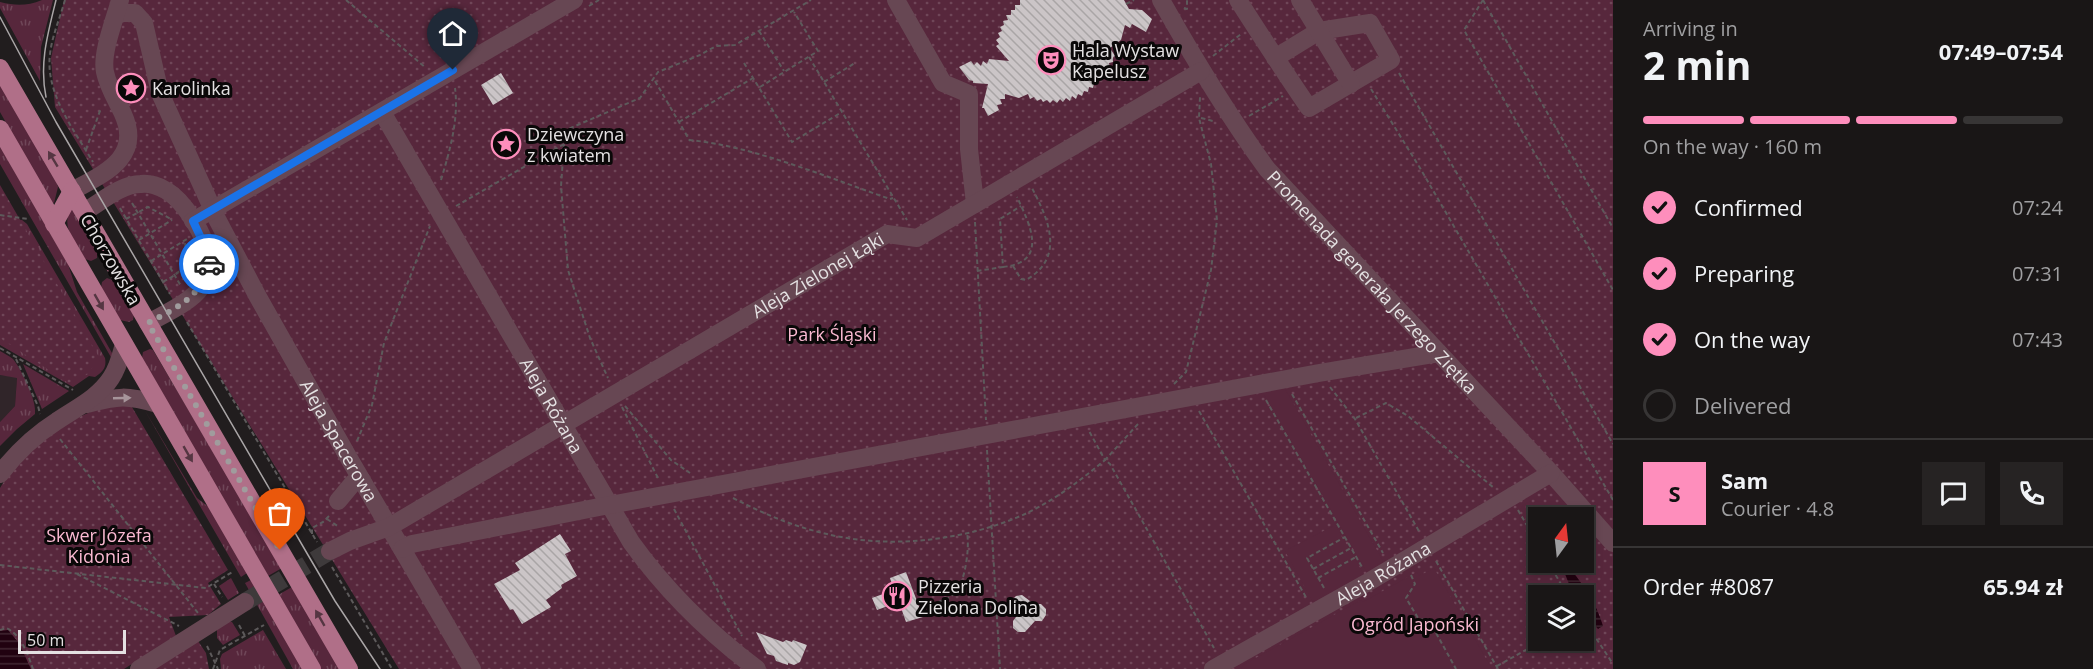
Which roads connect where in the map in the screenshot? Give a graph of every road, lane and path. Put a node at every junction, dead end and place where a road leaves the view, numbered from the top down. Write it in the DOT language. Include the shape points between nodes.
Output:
graph roads {
  1 [pos="65,0"];
  2 [pos="346,0"];
  3 [pos="574,0"];
  4 [pos="811,0"];
  5 [pos="896,0"];
  6 [pos="1134,0"];
  7 [pos="1161,0"];
  8 [pos="1238,0"];
  9 [pos="1300,0"];
  10 [pos="1483,0"];
  11 [pos="1126,4"];
  12 [pos="118,5"];
  13 [pos="794,12"];
  14 [pos="1254,24"];
  15 [pos="759,31"];
  16 [pos="1319,31"];
  17 [pos="809,57"];
  18 [pos="1275,57"];
  19 [pos="1391,60"];
  20 [pos="744,63"];
  21 [pos="855,63"];
  22 [pos="0,68"];
  23 [pos="1200,69"];
  24 [pos="784,71"];
  25 [pos="753,78"];
  26 [pos="654,80"];
  27 [pos="1357,80"];
  28 [pos="435,81"];
  29 [pos="824,82"];
  30 [pos="454,84"];
  31 [pos="759,87"];
  32 [pos="103,100"];
  33 [pos="382,112"];
  34 [pos="842,112"];
  35 [pos="679,122"];
  36 [pos="0,129"];
  37 [pos="564,144"];
  38 [pos="86,150"];
  39 [pos="101,175"];
  40 [pos="1013,188"];
  41 [pos="72,191"];
  42 [pos="112,195"];
  43 [pos="893,198"];
  44 [pos="132,203"];
  45 [pos="975,204"];
  46 [pos="1021,206"];
  47 [pos="439,207"];
  48 [pos="214,210"];
  49 [pos="84,212"];
  50 [pos="138,212"];
  51 [pos="0,215"];
  52 [pos="28,219"];
  53 [pos="126,219"];
  54 [pos="172,219"];
  55 [pos="54,224"];
  56 [pos="184,226"];
  57 [pos="1613,228"];
  58 [pos="151,233"];
  59 [pos="918,238"];
  60 [pos="139,240"];
  61 [pos="185,240"];
  62 [pos="163,254"];
  63 [pos="112,261"];
  64 [pos="151,261"];
  65 [pos="1013,266"];
  66 [pos="1003,267"];
  67 [pos="977,271"];
  68 [pos="175,275"];
  69 [pos="85,277"];
  70 [pos="163,282"];
  71 [pos="180,283"];
  72 [pos="1613,290"];
  73 [pos="177,305"];
  74 [pos="149,325"];
  75 [pos="124,344"];
  76 [pos="0,348"];
  77 [pos="1439,353"];
  78 [pos="15,356"];
  79 [pos="1186,372"];
  80 [pos="1319,373"];
  81 [pos="1285,380"];
  82 [pos="1257,385"];
  83 [pos="73,390"];
  84 [pos="616,394"];
  85 [pos="1191,398"];
  86 [pos="86,404"];
  87 [pos="158,404"];
  88 [pos="1157,404"];
  89 [pos="1081,419"];
  90 [pos="1355,419"];
  91 [pos="44,420"];
  92 [pos="563,424"];
  93 [pos="58,436"];
  94 [pos="1613,444"];
  95 [pos="347,455"];
  96 [pos="1105,460"];
  97 [pos="1551,473"];
  98 [pos="0,474"];
  99 [pos="361,478"];
  100 [pos="711,488"];
  101 [pos="667,495"];
  102 [pos="1507,500"];
  103 [pos="1613,500"];
  104 [pos="338,501"];
  105 [pos="611,506"];
  106 [pos="337,526"];
  107 [pos="1528,526"];
  108 [pos="389,527"];
  109 [pos="967,533"];
  110 [pos="312,534"];
  111 [pos="1345,537"];
  112 [pos="1613,543"];
  113 [pos="1428,546"];
  114 [pos="1351,548"];
  115 [pos="402,549"];
  116 [pos="326,553"];
  117 [pos="1356,557"];
  118 [pos="0,565"];
  119 [pos="1392,568"];
  120 [pos="1313,569"];
  121 [pos="234,572"];
  122 [pos="75,573"];
  123 [pos="1411,575"];
  124 [pos="1318,578"];
  125 [pos="1370,581"];
  126 [pos="175,584"];
  127 [pos="214,584"];
  128 [pos="1323,588"];
  129 [pos="224,600"];
  130 [pos="245,602"];
  131 [pos="924,607"];
  132 [pos="1315,613"];
  133 [pos="264,625"];
  134 [pos="201,629"];
  135 [pos="0,630"];
  136 [pos="243,632"];
  137 [pos="1594,635"];
  138 [pos="245,636"];
  139 [pos="746,642"];
  140 [pos="1528,650"];
  141 [pos="214,662"];
  142 [pos="1613,664"];
  143 [pos="1218,667"];
  144 [pos="1497,668"];
  145 [pos="33,669"];
  146 [pos="139,669"];
  147 [pos="213,669"];
  148 [pos="218,669"];
  149 [pos="312,669"];
  150 [pos="349,669"];
  151 [pos="392,669"];
  152 [pos="472,669"];
  153 [pos="757,669"];
  154 [pos="1456,669"];
  1 -- 38 [label="path" via="50,55 51,80 58,103"];
  2 -- 28 [label="path" via="425,67"];
  3 -- 28 [label="street"];
  4 -- 13 [label="path"];
  5 -- 45 [label="street" via="943,83 969,94"];
  6 -- 11 [label="path"];
  7 -- 23 [label="street, Promenada generała Jerzego Ziętka"];
  8 -- 14 [label="street"];
  9 -- 16 [label="street"];
  10 -- 57 [label="path"];
  10 -- 72 [label="path" via="1464,30"];
  12 -- 39 [label="street" via="105,69 127,123 128,141 120,160"];
  12 -- 48 [label="street, Aleja Spacerowa" via="135,13 144,23 160,93"];
  13 -- 15 [label="path"];
  13 -- 17 [label="path" via="818,51"];
  14 -- 18 [label="street"];
  14 -- 23 [label="path"];
  15 -- 24 [label="path"];
  15 -- 26 [label="path" via="735,45 717,46 658,72"];
  16 -- 18 [label="street"];
  16 -- 19 [label="street" via="1370,23"];
  16 -- 27 [label="street"];
  17 -- 24 [label="path"];
  17 -- 29 [label="path"];
  18 -- 27 [label="street" via="1309,108"];
  19 -- 27 [label="street"];
  19 -- 94 [label="path"];
  20 -- 25 [label="path"];
  21 -- 29 [label="path"];
  41 -- 22 [label="main road, Chorzowska, one-way"];
  23 -- 40 [label="street"];
  23 -- 77 [label="street, Promenada generała Jerzego Ziętka" via="1267,169"];
  23 -- 79 [label="path" via="1199,118 1211,164 1217,220 1211,270"];
  24 -- 31 [label="path"];
  25 -- 31 [label="path"];
  25 -- 35 [label="path"];
  26 -- 35 [label="path"];
  26 -- 37 [label="path" via="640,98 566,130"];
  27 -- 103 [label="path" via="1420,168"];
  28 -- 33 [label="street"];
  29 -- 34 [label="path"];
  30 -- 47 [label="path" via="457,104"];
  31 -- 34 [label="path" via="792,142"];
  32 -- 38 [label="path"];
  33 -- 47 [label="street, Aleja Różana"];
  33 -- 48 [label="street"];
  34 -- 43 [label="path"];
  35 -- 43 [label="path" via="689,141 716,144"];
  36 -- 55 [label="main road, Chorzowska"];
  37 -- 47 [label="path"];
  37 -- 84 [label="path" via="561,186 568,270 590,338"];
  38 -- 39 [label="path"];
  39 -- 41 [label="street"];
  40 -- 45 [label="street"];
  40 -- 46 [label="path"];
  40 -- 65 [label="path" via="1032,187 1049,223 1051,238 1047,257 1034,275 1021,279"];
  41 -- 49 [label="main road, Chorzowska"];
  41 -- 55 [label="main road"];
  42 -- 49 [label="street"];
  42 -- 53 [label="path"];
  42 -- 56 [label="street" via="140,183 168,191 187,210"];
  43 -- 59 [label="path"];
  44 -- 50 [label="path"];
  45 -- 59 [label="street"];
  46 -- 65 [label="path" via="1033,242 1027,256"];
  46 -- 66 [label="path" via="1000,219"];
  47 -- 92 [label="street, Aleja Różana"];
  47 -- 95 [label="path" via="384,343 368,417 355,447"];
  48 -- 56 [label="street"];
  48 -- 95 [label="street, Aleja Spacerowa"];
  49 -- 63 [label="main road, Chorzowska"];
  50 -- 53 [label="path"];
  50 -- 54 [label="path" via="148,207"];
  50 -- 58 [label="path"];
  51 -- 52 [label="path"];
  53 -- 60 [label="path"];
  54 -- 56 [label="path"];
  54 -- 56 [label="path"];
  54 -- 58 [label="path"];
  55 -- 69 [label="main road, Chorzowska"];
  56 -- 61 [label="path"];
  56 -- 61 [label="path"];
  56 -- 73 [label="street" via="208,253 208,268 200,288"];
  58 -- 60 [label="path"];
  58 -- 62 [label="path"];
  59 -- 84 [label="street, Aleja Zielonej Łąki" via="887,234"];
  60 -- 64 [label="path"];
  61 -- 62 [label="path"];
  61 -- 68 [label="path" via="184,265"];
  62 -- 64 [label="path"];
  62 -- 68 [label="path"];
  63 -- 69 [label="main road"];
  63 -- 74 [label="main road, Chorzowska"];
  64 -- 70 [label="path"];
  65 -- 66 [label="path"];
  66 -- 67 [label="path"];
  68 -- 70 [label="path"];
  68 -- 71 [label="path"];
  69 -- 75 [label="main road, Chorzowska, one-way"];
  70 -- 73 [label="path"];
  73 -- 74 [label="street"];
  73 -- 110 [label="path"];
  74 -- 75 [label="main road"];
  150 -- 74 [label="main road, Chorzowska, one-way"];
  75 -- 86 [label="street" via="111,380"];
  75 -- 87 [label="main road, Chorzowska"];
  76 -- 78 [label="path"];
  77 -- 80 [label="street"];
  77 -- 97 [label="street, Promenada generała Jerzego Ziętka"];
  78 -- 83 [label="path"];
  78 -- 91 [label="path"];
  79 -- 85 [label="path"];
  79 -- 88 [label="path"];
  80 -- 81 [label="street"];
  80 -- 90 [label="path"];
  81 -- 82 [label="street"];
  81 -- 119 [label="path"];
  82 -- 85 [label="street"];
  82 -- 111 [label="path"];
  84 -- 92 [label="street, Aleja Zielonej Łąki"];
  84 -- 100 [label="path" via="671,460"];
  84 -- 101 [label="path"];
  85 -- 88 [label="street"];
  85 -- 132 [label="path"];
  86 -- 87 [label="street, one-way" via="118,396"];
  86 -- 98 [label="street" via="41,432"];
  87 -- 149 [label="main road, Chorzowska, one-way"];
  88 -- 89 [label="street"];
  88 -- 96 [label="path"];
  89 -- 96 [label="path"];
  89 -- 100 [label="street"];
  90 -- 102 [label="path" via="1386,403 1408,416"];
  90 -- 113 [label="path"];
  92 -- 105 [label="street, Aleja Różana"];
  92 -- 108 [label="street, Aleja Zielonej Łąki"];
  93 -- 126 [label="path"];
  95 -- 99 [label="street, Aleja Spacerowa"];
  96 -- 109 [label="path" via="1026,514"];
  96 -- 143 [label="path" via="1133,503"];
  97 -- 102 [label="street, Aleja Różana"];
  97 -- 112 [label="street, Promenada generała Jerzego Ziętka"];
  99 -- 104 [label="street"];
  99 -- 108 [label="street, Aleja Spacerowa"];
  100 -- 101 [label="street"];
  100 -- 109 [label="path" via="768,515 851,539 894,542"];
  101 -- 105 [label="street"];
  101 -- 139 [label="path"];
  102 -- 107 [label="path" via="1519,510"];
  102 -- 113 [label="street, Aleja Różana"];
  105 -- 115 [label="street"];
  105 -- 153 [label="street, Aleja Różana" via="637,549 670,591"];
  106 -- 110 [label="path" via="327,519 312,528"];
  108 -- 115 [label="street, Aleja Spacerowa"];
  108 -- 116 [label="street, Aleja Zielonej Łąki"];
  109 -- 131 [label="path" via="967,556 960,586 950,597"];
  110 -- 116 [label="path"];
  111 -- 114 [label="path"];
  111 -- 120 [label="path" via="1307,558"];
  113 -- 119 [label="street, Aleja Różana"];
  113 -- 144 [label="path"];
  114 -- 117 [label="path"];
  114 -- 120 [label="path"];
  115 -- 152 [label="street, Aleja Spacerowa"];
  116 -- 151 [label="path"];
  117 -- 124 [label="path"];
  117 -- 125 [label="path"];
  118 -- 122 [label="path"];
  119 -- 125 [label="street, Aleja Różana"];
  120 -- 124 [label="path"];
  121 -- 127 [label="path"];
  122 -- 126 [label="path"];
  122 -- 134 [label="path"];
  123 -- 154 [label="path" via="1415,584 1406,598 1418,618 1430,622"];
  124 -- 128 [label="path"];
  125 -- 132 [label="street, Aleja Różana"];
  126 -- 127 [label="path" via="206,588"];
  126 -- 134 [label="path"];
  127 -- 129 [label="path"];
  130 -- 134 [label="street"];
  132 -- 143 [label="street, Aleja Różana"];
  133 -- 138 [label="path"];
  134 -- 141 [label="path"];
  134 -- 146 [label="street"];
  135 -- 145 [label="path" via="6,628 15,634"];
  136 -- 138 [label="path"];
  137 -- 142 [label="path"];
  138 -- 141 [label="path" via="220,650"];
  140 -- 144 [label="path"];
  141 -- 147 [label="path"];
  141 -- 148 [label="path"];
}
